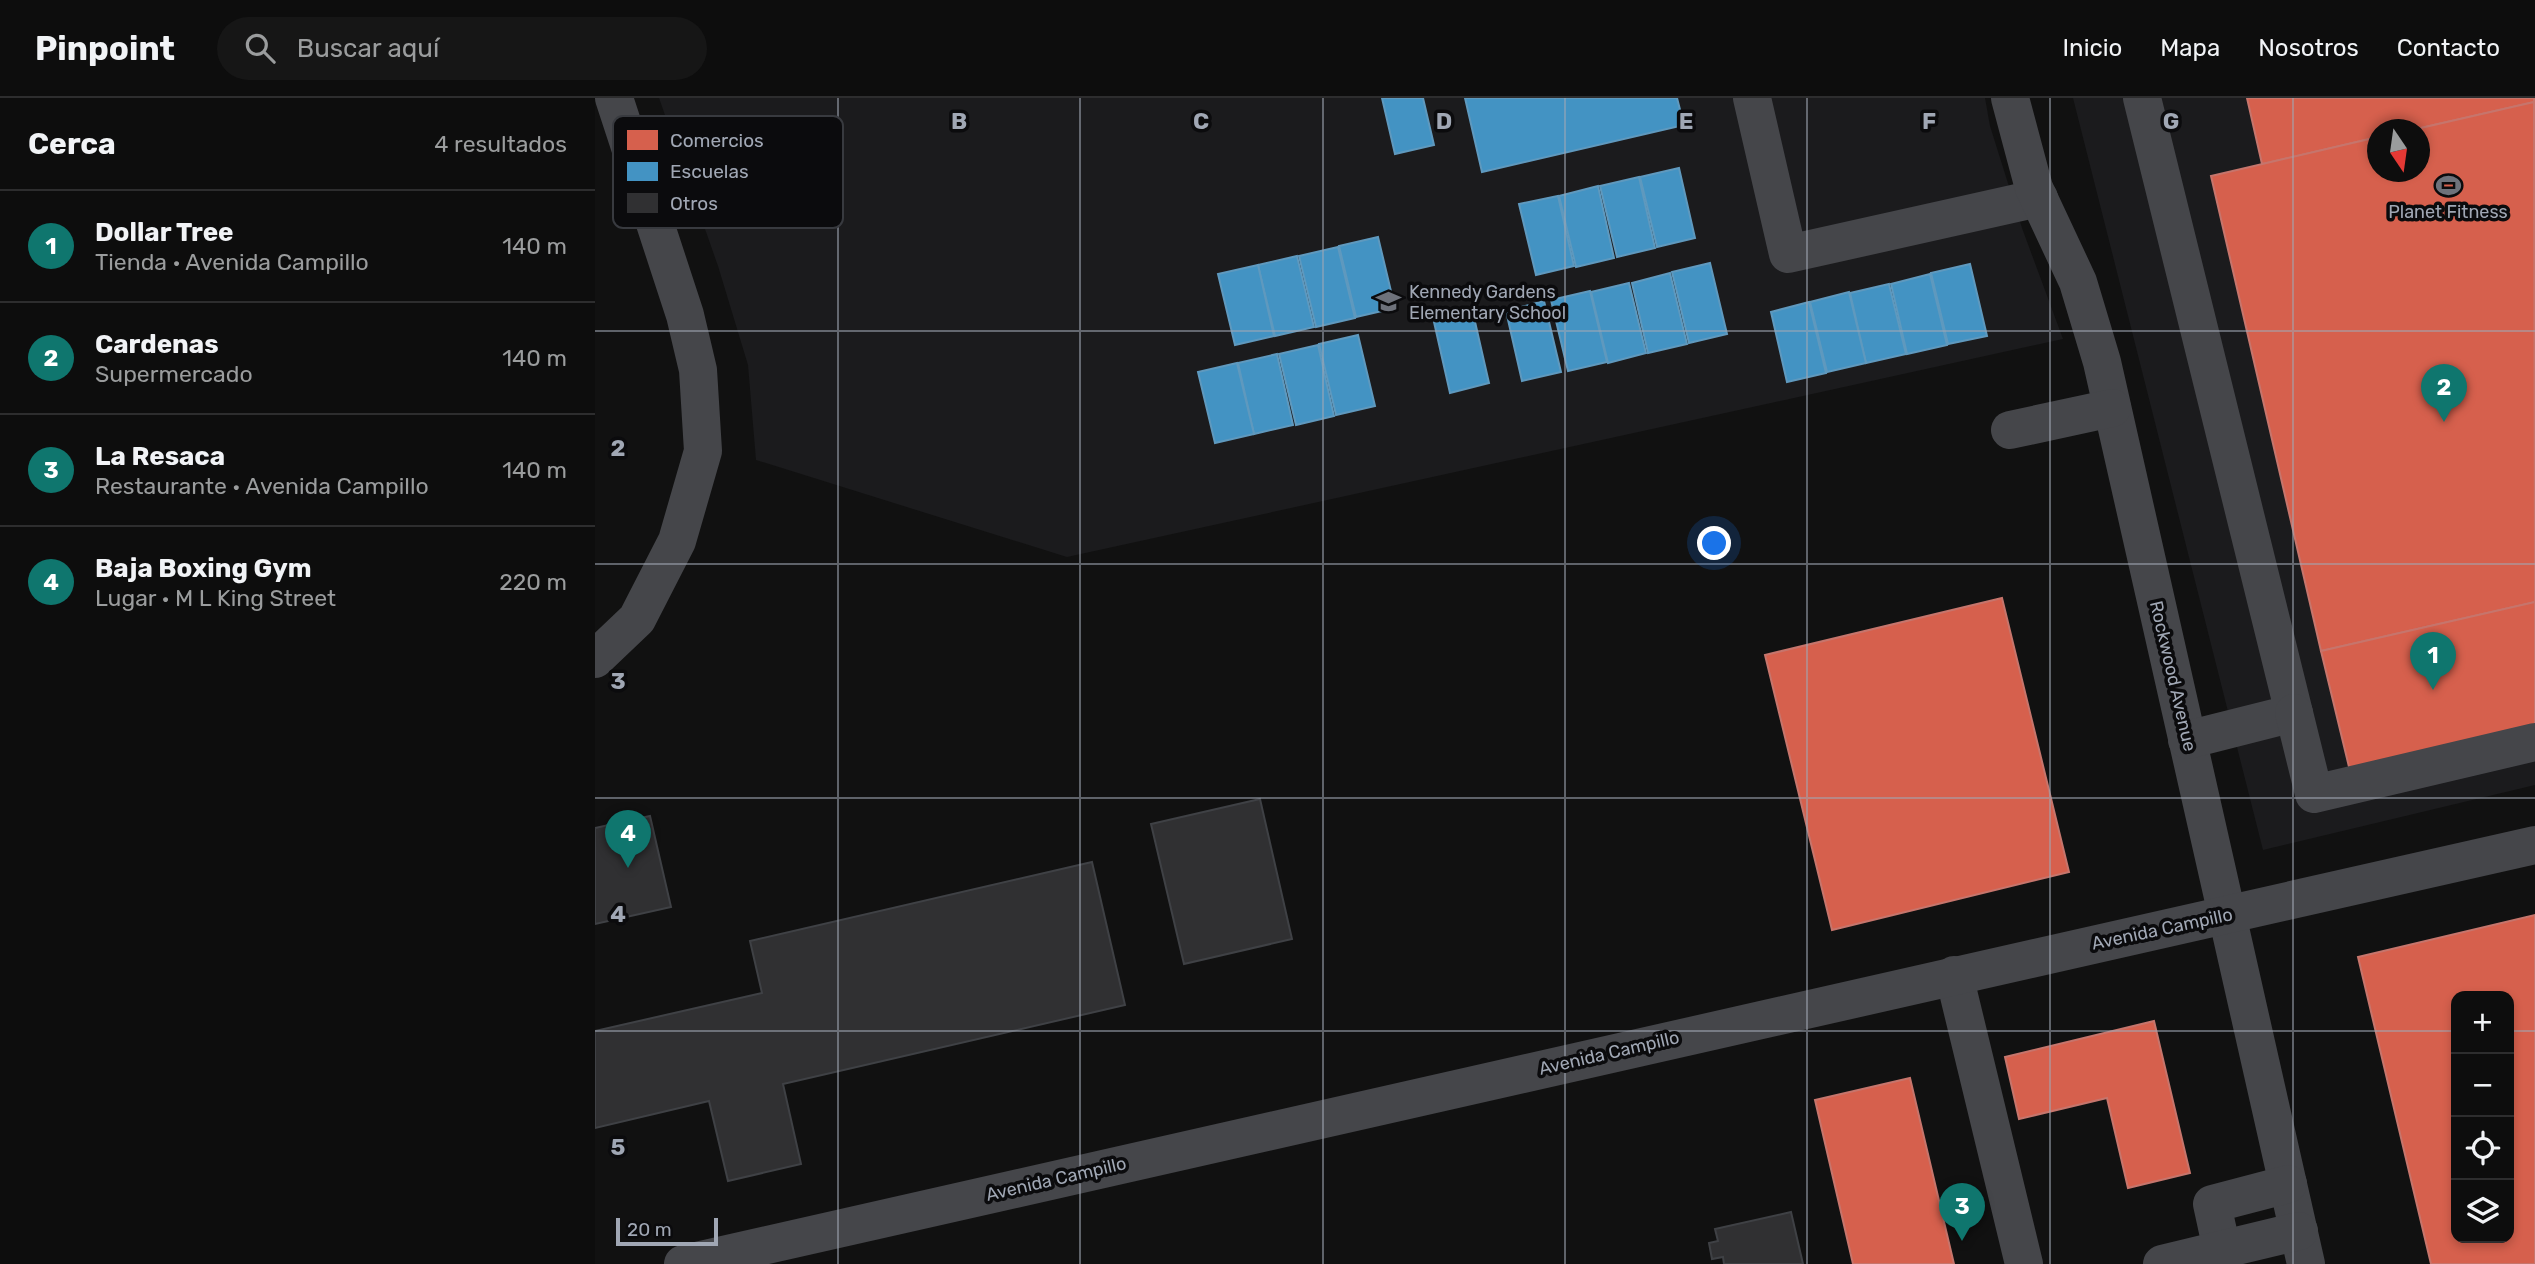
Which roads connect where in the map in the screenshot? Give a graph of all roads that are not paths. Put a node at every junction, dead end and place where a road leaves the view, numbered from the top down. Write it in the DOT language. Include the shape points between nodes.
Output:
graph roads {
  1 [pos="614,98"];
  2 [pos="1752,98"];
  3 [pos="2010,98"];
  4 [pos="2142,98"];
  5 [pos="620,116"];
  6 [pos="2039,198"];
  7 [pos="655,228"];
  8 [pos="2112,408"];
  9 [pos="2010,430"];
  10 [pos="595,659"];
  11 [pos="2294,713"];
  12 [pos="2187,740"];
  13 [pos="2535,742"];
  14 [pos="2535,845"];
  15 [pos="2228,915"];
  16 [pos="1954,975"];
  17 [pos="2288,1184"];
  18 [pos="2302,1248"];
  19 [pos="2222,1250"];
  20 [pos="683,1264"];
  21 [pos="2024,1264"];
  22 [pos="2162,1264"];
  1 -- 5 [label="street"];
  2 -- 6 [label="street" via="1788,254"];
  3 -- 6 [label="street, Rockwood Avenue"];
  4 -- 11 [label="street"];
  6 -- 8 [label="street, Rockwood Avenue" via="2078,282"];
  7 -- 10 [label="street" via="685,315 698,370 703,451 672,552 636,619"];
  8 -- 9 [label="street"];
  8 -- 12 [label="street, Rockwood Avenue"];
  11 -- 12 [label="street"];
  11 -- 13 [label="street" via="2314,794"];
  12 -- 15 [label="street, Rockwood Avenue"];
  14 -- 15 [label="street, Avenida Campillo"];
  15 -- 16 [label="street, Avenida Campillo"];
  15 -- 17 [label="street, Rockwood Avenue"];
  16 -- 20 [label="street, Avenida Campillo"];
  16 -- 21 [label="street"];
  17 -- 18 [label="street, Rockwood Avenue"];
  17 -- 19 [label="street" via="2212,1204"];
  18 -- 19 [label="street"];
  19 -- 22 [label="street"];
}
